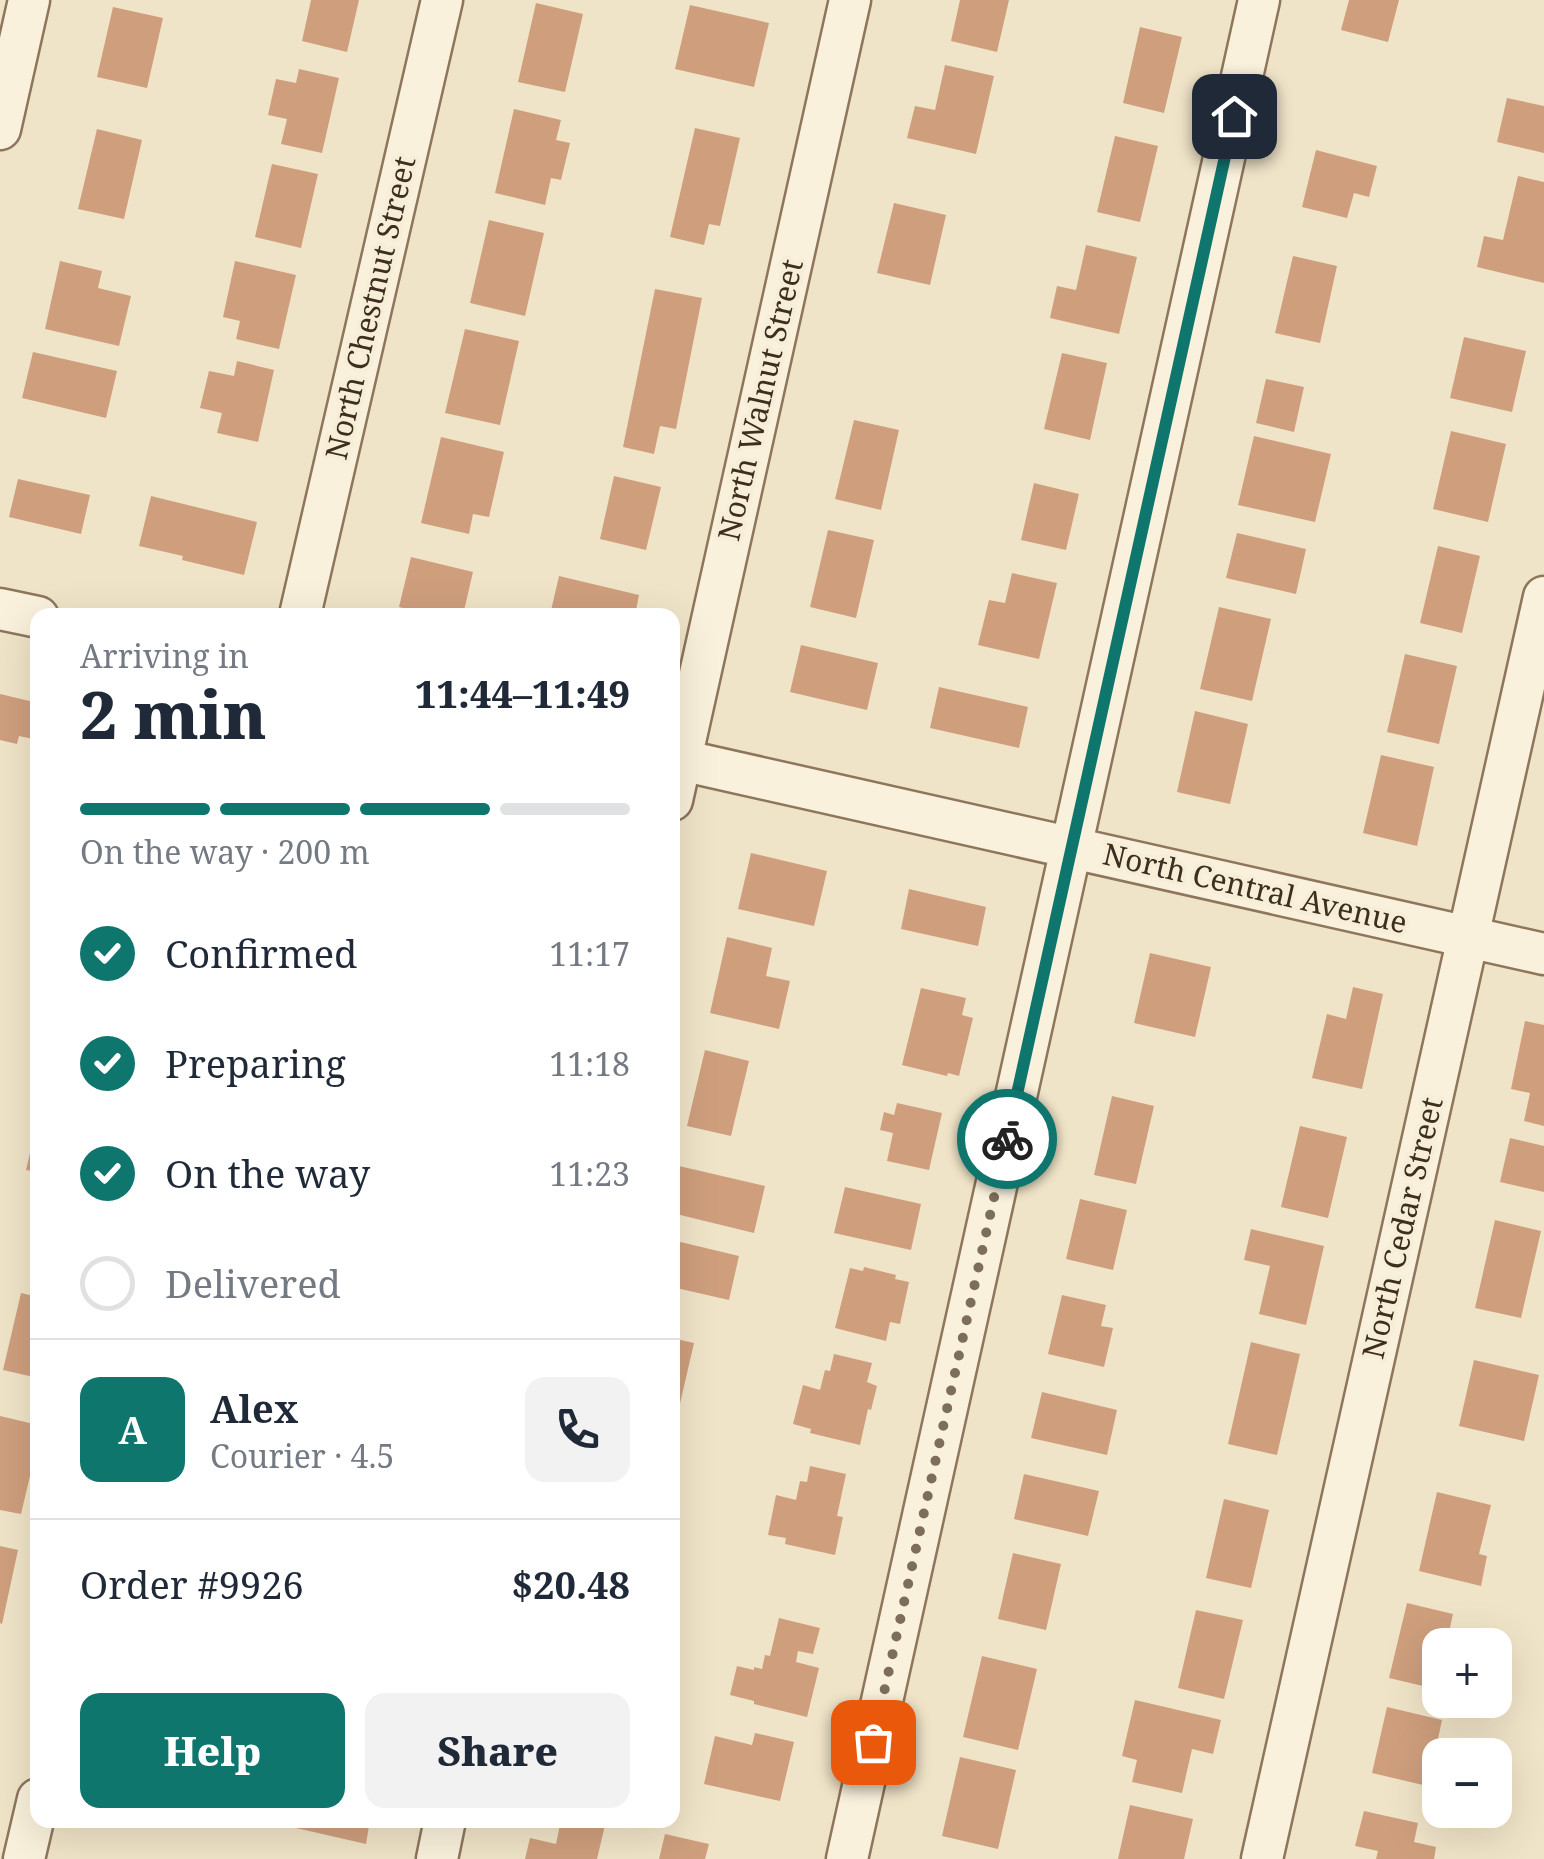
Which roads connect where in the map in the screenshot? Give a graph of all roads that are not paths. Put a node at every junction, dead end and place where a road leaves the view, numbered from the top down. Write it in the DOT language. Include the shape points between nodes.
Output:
graph roads {
  1 [pos="29,0"];
  2 [pos="442,0"];
  3 [pos="850,0"];
  4 [pos="1259,0"];
  5 [pos="0,129"];
  6 [pos="1544,597"];
  7 [pos="302,608"];
  8 [pos="0,609"];
  9 [pos="30,615"];
  10 [pos="680,746"];
  11 [pos="680,760"];
  12 [pos="1071,847"];
  13 [pos="1468,937"];
  14 [pos="1544,954"];
  15 [pos="32,1828"];
  16 [pos="443,1828"];
  17 [pos="27,1854"];
  18 [pos="436,1859"];
  19 [pos="848,1859"];
  20 [pos="1262,1859"];
  1 -- 5 [label="street"];
  2 -- 7 [label="street, North Chestnut Street"];
  3 -- 10 [label="street, North Walnut Street"];
  4 -- 12 [label="street"];
  6 -- 13 [label="street, North Cedar Street"];
  8 -- 9 [label="street"];
  11 -- 12 [label="street, North Central Avenue"];
  12 -- 13 [label="street, North Central Avenue"];
  12 -- 19 [label="street"];
  13 -- 14 [label="street, North Central Avenue"];
  13 -- 20 [label="street, North Cedar Street"];
  15 -- 17 [label="street"];
  16 -- 18 [label="street"];
}
